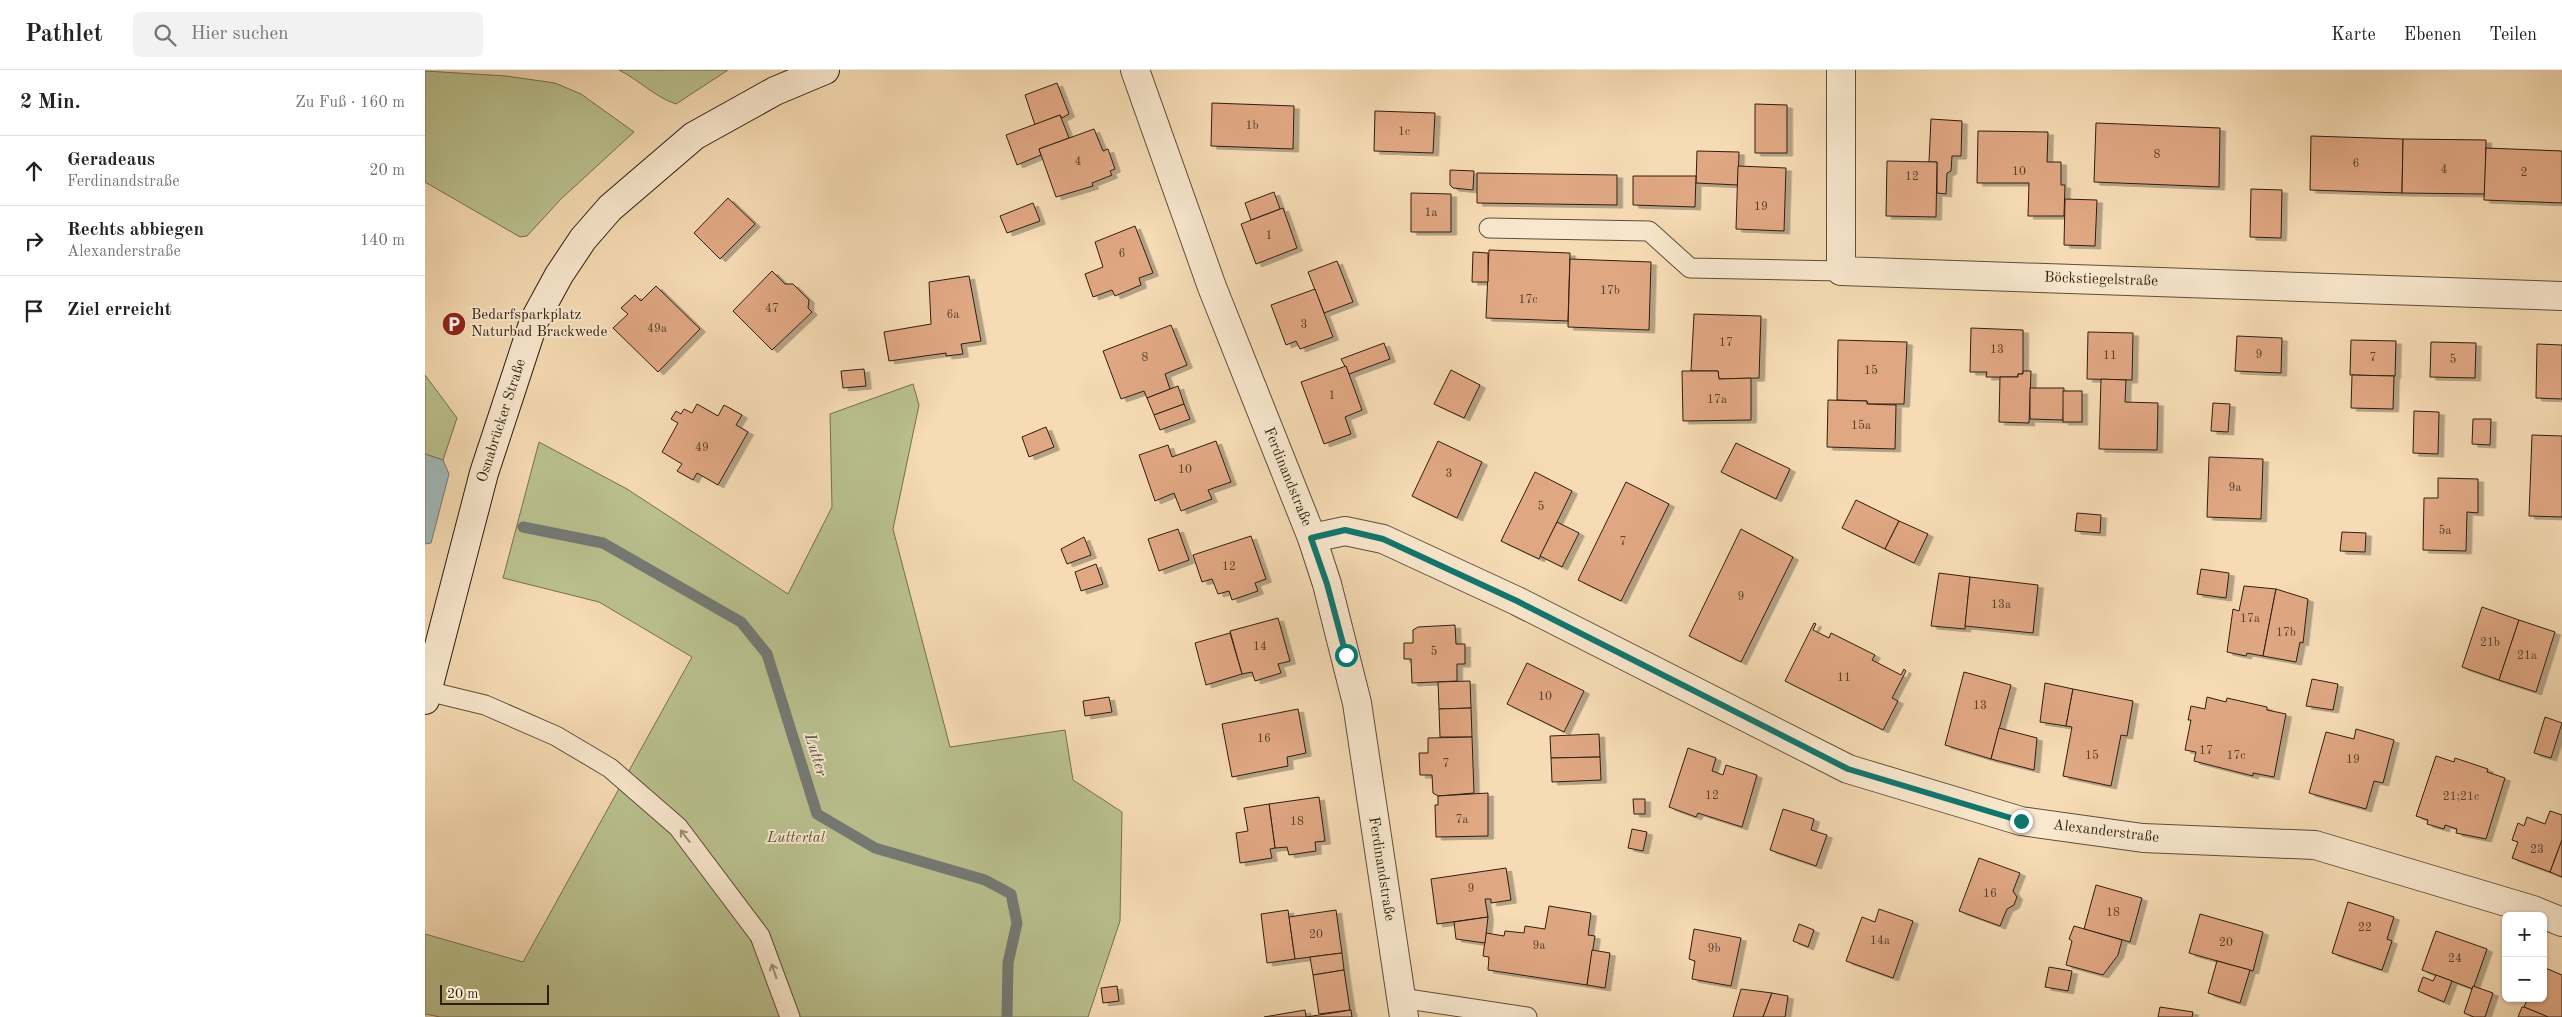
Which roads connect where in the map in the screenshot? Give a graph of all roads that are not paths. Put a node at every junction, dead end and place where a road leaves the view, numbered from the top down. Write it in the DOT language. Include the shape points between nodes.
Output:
graph roads {
  1 [pos="825,70"];
  2 [pos="1135,70"];
  3 [pos="1841,70"];
  4 [pos="1489,228"];
  5 [pos="1841,272"];
  6 [pos="2562,296"];
  7 [pos="1311,538"];
  8 [pos="426,695"];
  9 [pos="2562,922"];
  10 [pos="1402,1007"];
  11 [pos="790,1017"];
  12 [pos="1527,1017"];
  1 -- 8 [label="street, Osnabrücker Straße" via="775,91 694,136 610,208 583,239 559,275 534,321 484,473"];
  2 -- 7 [label="street, Ferdinandstraße" via="1212,287"];
  3 -- 5 [label="street"];
  4 -- 5 [label="lane" via="1649,231 1689,268"];
  5 -- 6 [label="street, Böckstiegelstraße"];
  7 -- 9 [label="street, Alexanderstraße" via="1345,530 1383,539 1517,601 1848,769 2021,821 2143,838 2315,845 2533,910"];
  7 -- 10 [label="street, Ferdinandstraße" via="1327,584 1357,703"];
  11 -- 8 [label="lane, one-way" via="760,936 678,827 610,768 556,736 485,705"];
  10 -- 12 [label="lane"];
}
